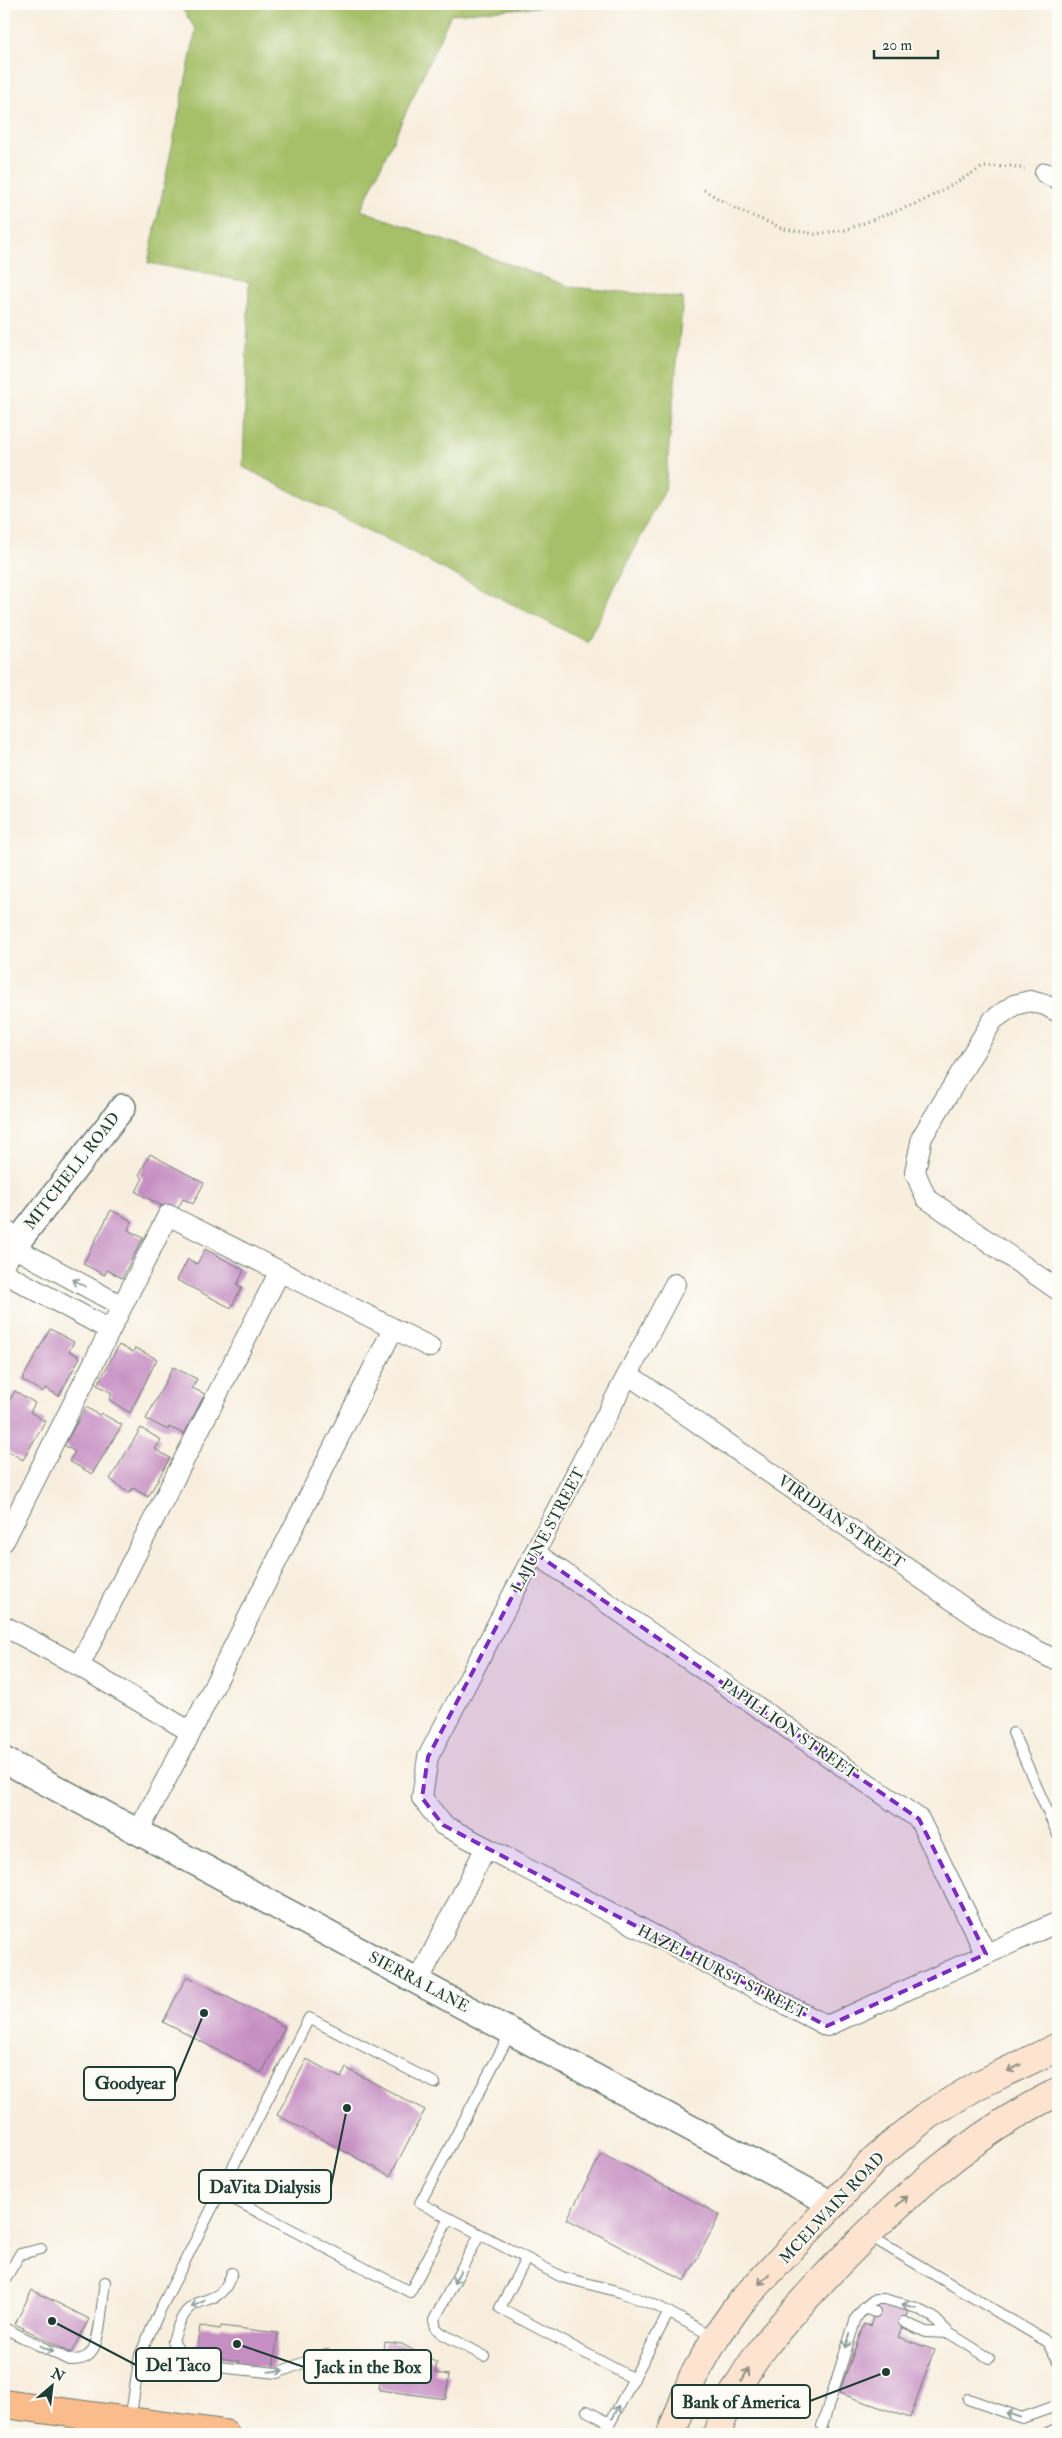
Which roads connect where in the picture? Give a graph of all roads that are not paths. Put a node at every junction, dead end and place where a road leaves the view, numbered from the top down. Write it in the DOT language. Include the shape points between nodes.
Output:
graph roads {
  1 [pos="1058,1012"];
  2 [pos="123,1107"];
  3 [pos="10,1244"];
  4 [pos="4,1273"];
  5 [pos="279,1273"];
  6 [pos="676,1284"];
  7 [pos="1058,1290"];
  8 [pos="122,1306"];
  9 [pos="393,1329"];
  10 [pos="110,1330"];
  11 [pos="430,1347"];
  12 [pos="629,1375"];
  13 [pos="4,1541"];
  14 [pos="535,1553"];
  15 [pos="4,1626"];
  16 [pos="1058,1659"];
  17 [pos="78,1666"];
  18 [pos="190,1732"];
  19 [pos="1012,1733"];
  20 [pos="4,1760"];
  21 [pos="425,1777"];
  22 [pos="138,1832"];
  23 [pos="1058,1835"];
  24 [pos="486,1849"];
  25 [pos="1058,1922"];
  26 [pos="986,1954"];
  27 [pos="418,1982"];
  28 [pos="511,2031"];
  29 [pos="1058,2047"];
  30 [pos="435,2083"];
  31 [pos="1058,2092"];
  32 [pos="220,2192"];
  33 [pos="834,2205"];
  34 [pos="449,2218"];
  35 [pos="480,2234"];
  36 [pos="866,2234"];
  37 [pos="41,2249"];
  38 [pos="526,2259"];
  39 [pos="232,2273"];
  40 [pos="4,2281"];
  41 [pos="105,2282"];
  42 [pos="864,2308"];
  43 [pos="669,2312"];
  44 [pos="875,2312"];
  45 [pos="904,2322"];
  46 [pos="4,2328"];
  47 [pos="949,2333"];
  48 [pos="716,2337"];
  49 [pos="326,2354"];
  50 [pos="484,2356"];
  51 [pos="989,2358"];
  52 [pos="1058,2361"];
  53 [pos="634,2379"];
  54 [pos="968,2399"];
  55 [pos="4,2404"];
  56 [pos="1058,2408"];
  57 [pos="587,2411"];
  58 [pos="130,2422"];
  59 [pos="822,2426"];
  60 [pos="1058,2428"];
  61 [pos="225,2434"];
  62 [pos="672,2434"];
  63 [pos="717,2434"];
  64 [pos="1045,2434"];
  1 -- 7 [label="street" via="1030,1001 1014,1005 993,1020 922,1137 915,1172 926,1198"];
  2 -- 3 [label="street, MITCHELL ROAD"];
  8 -- 3 [label="street, one-way"];
  4 -- 10 [label="street"];
  5 -- 8 [label="street" via="168,1215"];
  5 -- 9 [label="street"];
  5 -- 17 [label="street"];
  6 -- 12 [label="street, LAJUNE STREET"];
  8 -- 10 [label="street"];
  9 -- 11 [label="street"];
  9 -- 18 [label="street"];
  10 -- 13 [label="street"];
  12 -- 14 [label="street, LAJUNE STREET"];
  12 -- 16 [label="street, VIRIDIAN STREET" via="987,1624"];
  14 -- 21 [label="street, LAJUNE STREET" via="428,1757"];
  14 -- 26 [label="street, PAPILLION STREET" via="919,1819"];
  15 -- 17 [label="street"];
  17 -- 18 [label="street"];
  18 -- 22 [label="street"];
  19 -- 23 [label="lane"];
  20 -- 22 [label="street, SIERRA LANE"];
  21 -- 24 [label="street, HAZELHURST STREET" via="422,1798 443,1825"];
  22 -- 27 [label="street, SIERRA LANE"];
  24 -- 26 [label="street, HAZELHURST STREET" via="827,2026"];
  24 -- 27 [label="street"];
  25 -- 26 [label="street, HAZELHURST STREET"];
  27 -- 28 [label="street, SIERRA LANE"];
  28 -- 33 [label="street, SIERRA LANE"];
  28 -- 34 [label="lane" via="420,2203"];
  29 -- 33 [label="main road, MCELWAIN ROAD, one-way" via="978,2086 928,2115 877,2157"];
  30 -- 32 [label="lane" via="309,2018"];
  36 -- 31 [label="main road, one-way" via="954,2156 1000,2124"];
  32 -- 34 [label="lane" via="410,2292"];
  32 -- 58 [label="lane" via="140,2355"];
  33 -- 48 [label="main road, MCELWAIN ROAD, one-way" via="740,2303"];
  34 -- 35 [label="lane"];
  35 -- 38 [label="lane"];
  35 -- 50 [label="lane, one-way" via="434,2320 441,2333"];
  36 -- 52 [label="lane" via="1048,2342"];
  63 -- 36 [label="main road, one-way" via="732,2396 774,2332"];
  37 -- 40 [label="lane" via="20,2254"];
  38 -- 43 [label="lane" via="562,2277 620,2292"];
  38 -- 53 [label="lane" via="500,2308"];
  39 -- 49 [label="lane, one-way" via="223,2291 198,2302 180,2322 173,2341 185,2361 277,2373"];
  46 -- 41 [label="lane, one-way" via="70,2360 80,2360 95,2347"];
  42 -- 44 [label="lane"];
  47 -- 42 [label="lane, one-way" via="933,2317 917,2308 884,2299 875,2299"];
  42 -- 59 [label="lane, one-way" via="856,2318"];
  43 -- 48 [label="lane"];
  43 -- 53 [label="lane"];
  45 -- 47 [label="lane" via="926,2332"];
  47 -- 51 [label="lane"];
  48 -- 62 [label="main road, MCELWAIN ROAD" via="693,2377"];
  57 -- 53 [label="lane, one-way" via="610,2423"];
  56 -- 54 [label="lane, one-way" via="1022,2418"];
  55 -- 58 [label="main road"];
  58 -- 61 [label="main road"];
  60 -- 64 [label="lane"];
}
